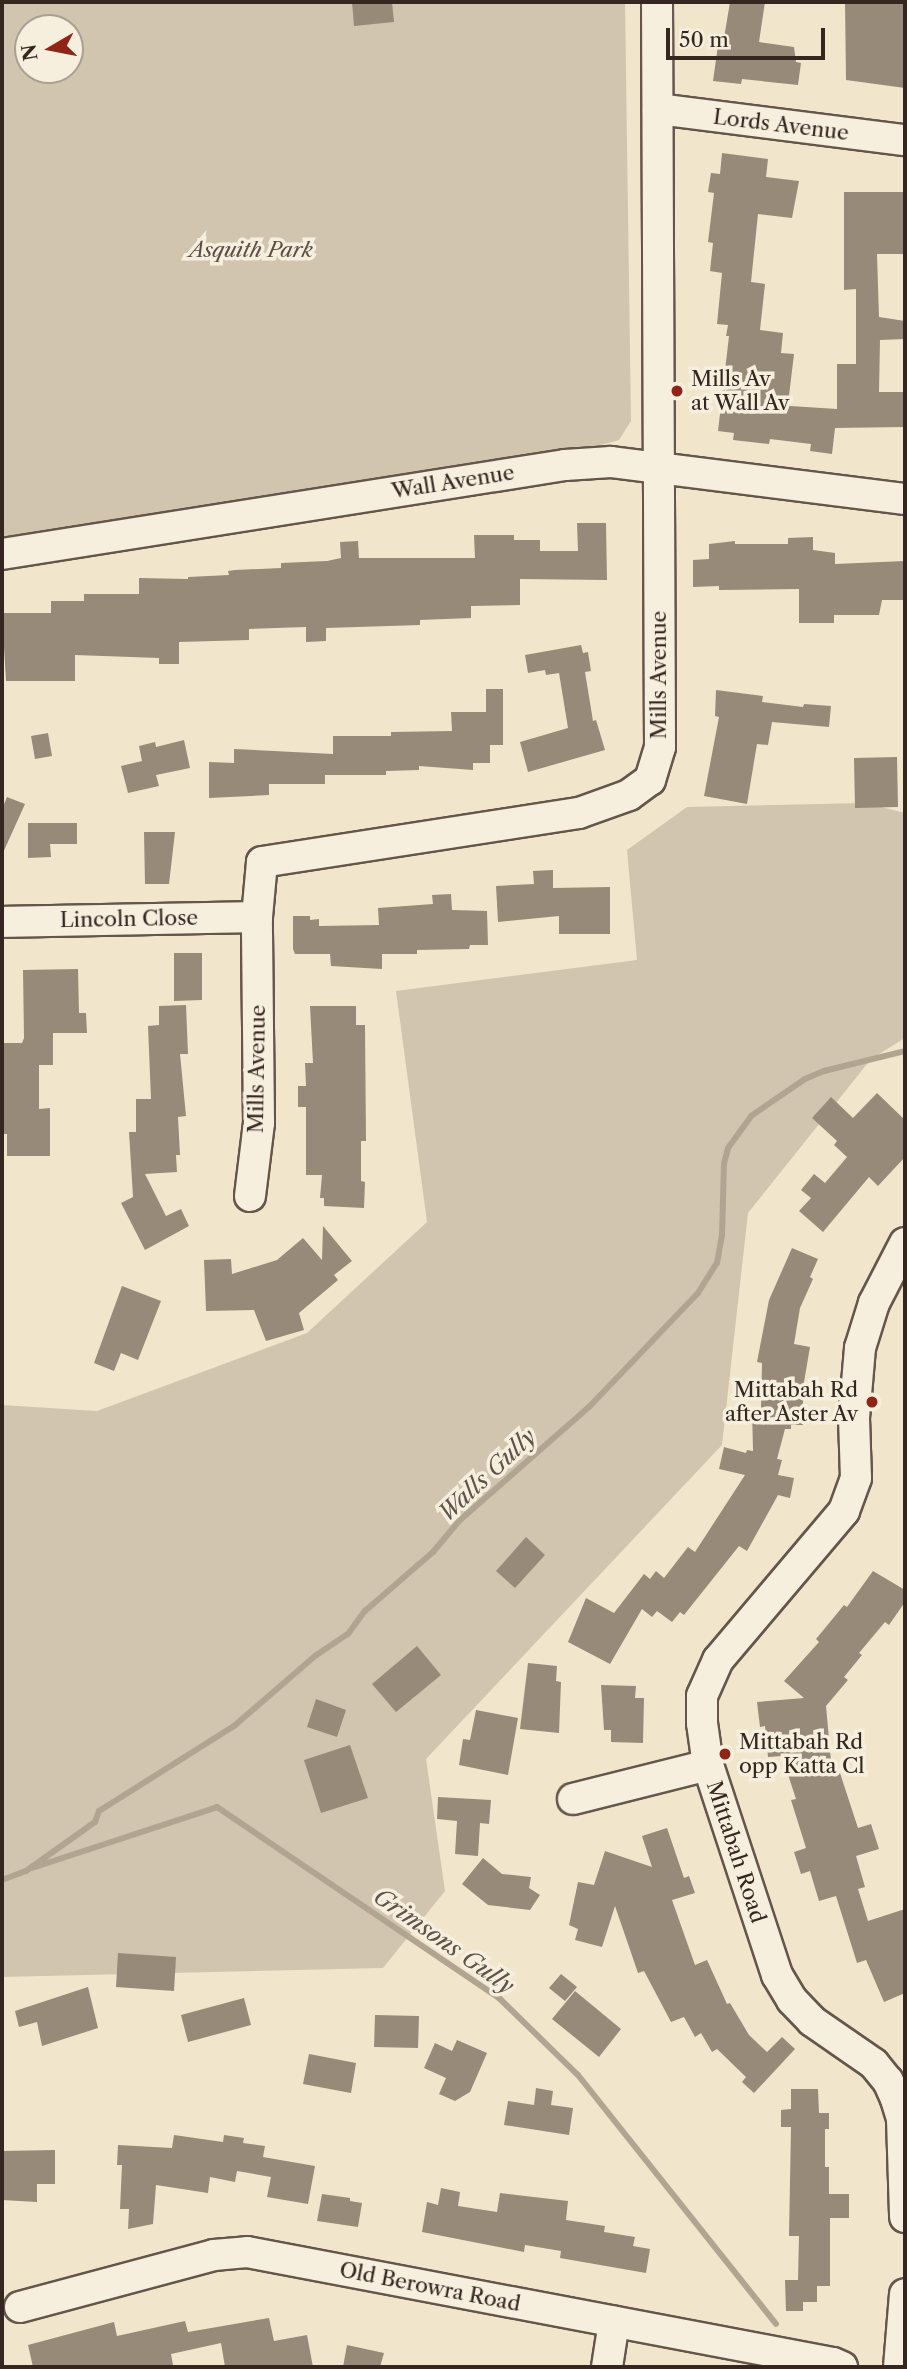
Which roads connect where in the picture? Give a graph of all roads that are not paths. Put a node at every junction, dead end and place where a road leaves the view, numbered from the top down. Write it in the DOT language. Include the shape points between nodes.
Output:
graph roads {
  1 [pos="657,2"];
  2 [pos="657,109"];
  3 [pos="905,140"];
  4 [pos="659,467"];
  5 [pos="905,499"];
  6 [pos="2,554"];
  7 [pos="257,917"];
  8 [pos="2,922"];
  9 [pos="250,1196"];
  10 [pos="905,1243"];
  11 [pos="708,1765"];
  12 [pos="573,1799"];
  13 [pos="905,2217"];
  14 [pos="905,2294"];
  15 [pos="20,2306"];
  16 [pos="614,2322"];
  17 [pos="607,2367"];
  18 [pos="842,2367"];
  19 [pos="899,2367"];
  1 -- 2 [label="street, Mills Avenue"];
  2 -- 3 [label="street, Lords Avenue"];
  2 -- 4 [label="street, Mills Avenue"];
  4 -- 5 [label="street, Wall Avenue"];
  4 -- 6 [label="street, Wall Avenue" via="611,462 565,465"];
  4 -- 7 [label="street, Mills Avenue" via="660,747 650,780 629,795 579,813 262,862"];
  7 -- 8 [label="street, Lincoln Close"];
  7 -- 9 [label="street, Mills Avenue" via="259,1123"];
  10 -- 11 [label="street, Mittabah Road" via="874,1303 860,1348 854,1418 856,1478 850,1496 824,1539 718,1660 702,1696"];
  11 -- 12 [label="street"];
  11 -- 13 [label="street, Mittabah Road" via="777,1975 792,2000 813,2021 874,2064 896,2099 902,2119"];
  14 -- 19 [label="street"];
  15 -- 16 [label="street, Old Berowra Road" via="214,2255 247,2252"];
  16 -- 17 [label="street"];
  16 -- 18 [label="street, Old Berowra Road"];
}
